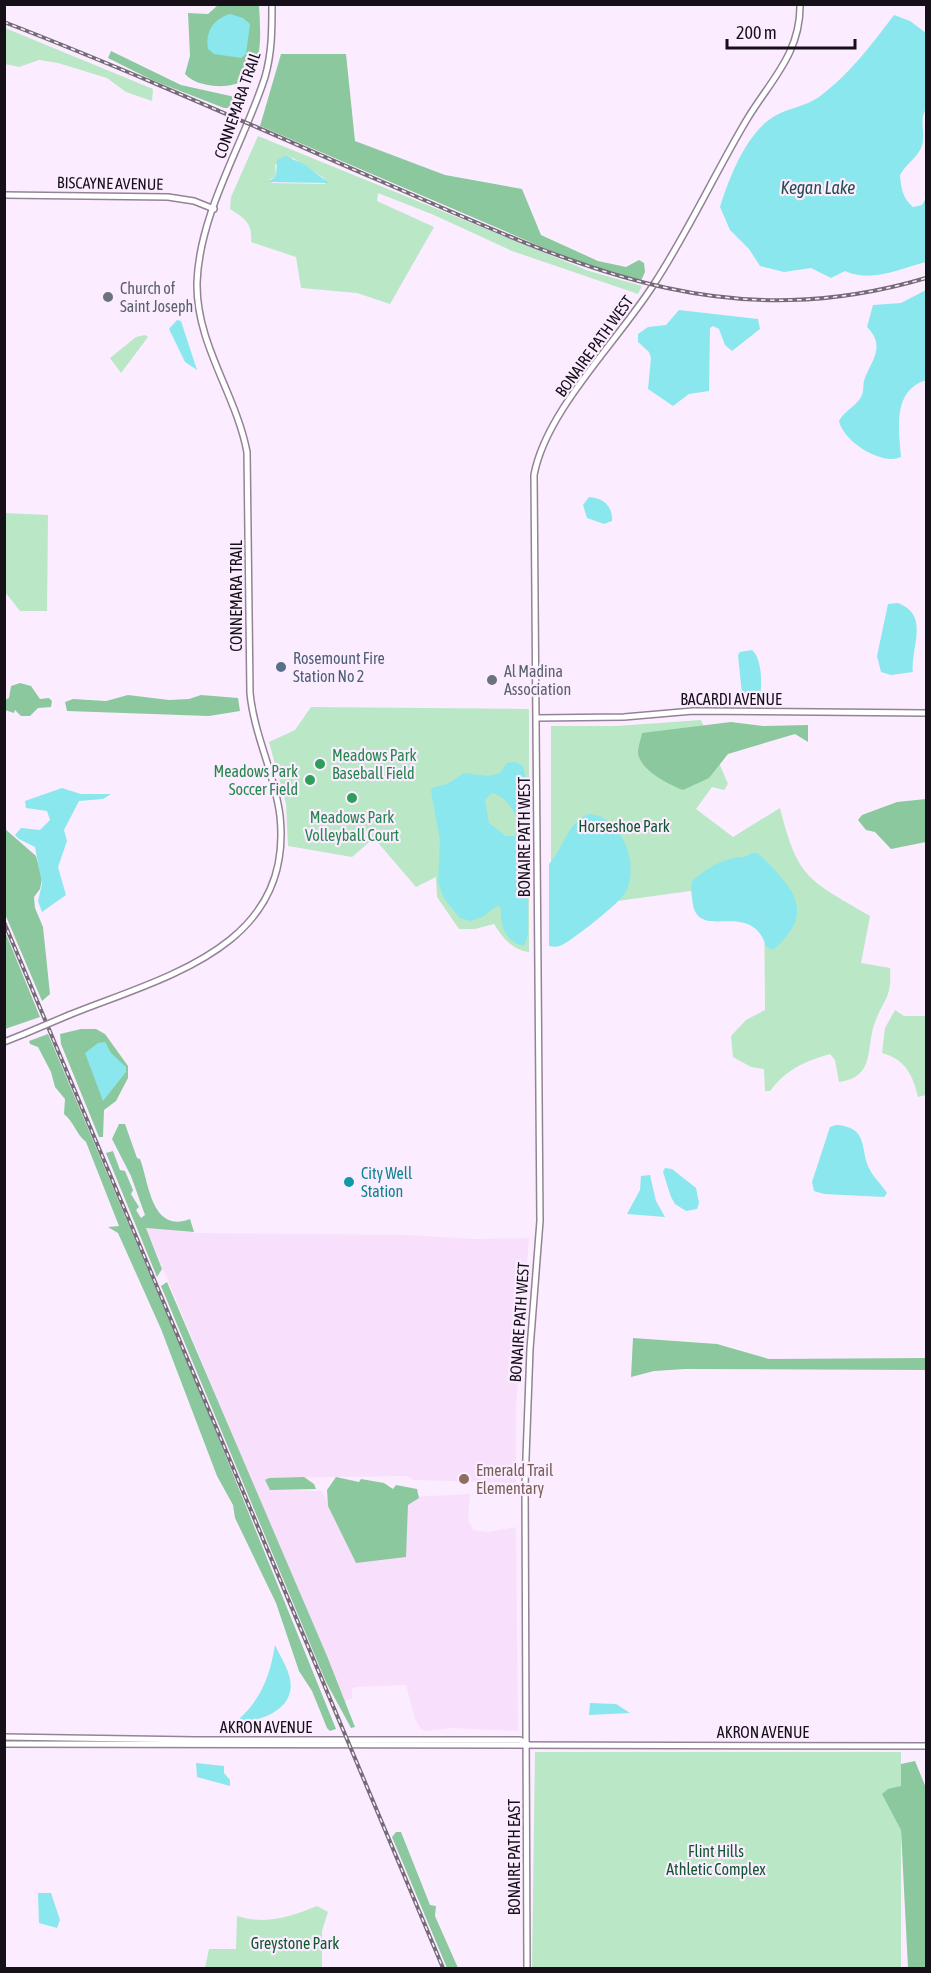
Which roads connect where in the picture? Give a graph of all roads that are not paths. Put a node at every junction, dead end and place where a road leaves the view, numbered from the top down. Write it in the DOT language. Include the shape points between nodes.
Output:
graph roads {
  1 [pos="272,4"];
  2 [pos="800,4"];
  3 [pos="4,195"];
  4 [pos="214,209"];
  5 [pos="927,713"];
  6 [pos="537,718"];
  7 [pos="4,1042"];
  8 [pos="4,1737"];
  9 [pos="4,1744"];
  10 [pos="527,1744"];
  11 [pos="927,1746"];
  12 [pos="527,1968"];
  1 -- 4 [label="street, CONNEMARA TRAIL" via="272,39 265,75"];
  2 -- 6 [label="street, BONAIRE PATH WEST" via="797,36 784,67 747,120 653,286 555,421 542,447 533,495"];
  3 -- 4 [label="street, BISCAYNE AVENUE" via="168,197"];
  4 -- 7 [label="street, CONNEMARA TRAIL, bridge" via="199,259 198,304 204,334 247,452 250,693 278,804 278,860 258,910 225,946 195,964"];
  5 -- 6 [label="street, BACARDI AVENUE" via="693,711"];
  6 -- 10 [label="street, BONAIRE PATH WEST" via="540,1221 526,1456"];
  8 -- 10 [label="street, AKRON AVENUE" via="520,1740"];
  9 -- 10 [label="street, AKRON AVENUE"];
  10 -- 11 [label="street, AKRON AVENUE"];
  10 -- 12 [label="street, BONAIRE PATH EAST"];
}
